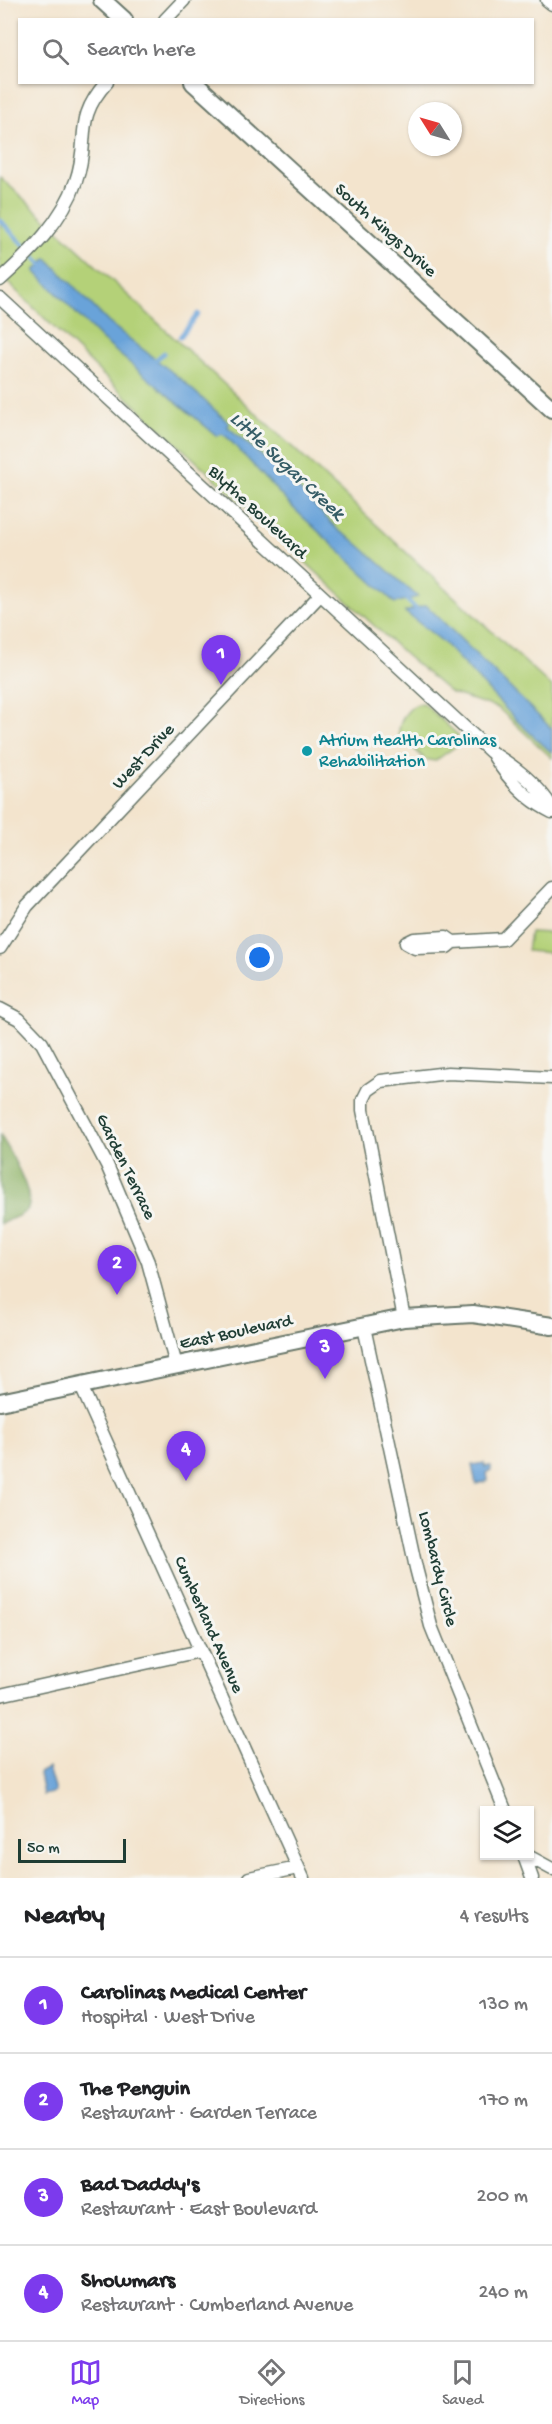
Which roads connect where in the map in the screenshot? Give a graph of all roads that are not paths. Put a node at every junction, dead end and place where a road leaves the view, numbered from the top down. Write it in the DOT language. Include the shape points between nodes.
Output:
graph roads {
  1 [pos="102,0"];
  2 [pos="184,0"];
  3 [pos="547,0"];
  4 [pos="552,4"];
  5 [pos="122,18"];
  6 [pos="167,18"];
  7 [pos="105,84"];
  8 [pos="195,84"];
  9 [pos="3,277"];
  10 [pos="0,298"];
  11 [pos="552,409"];
  12 [pos="320,595"];
  13 [pos="552,810"];
  14 [pos="552,888"];
  15 [pos="453,942"];
  16 [pos="0,948"];
  17 [pos="0,1009"];
  18 [pos="552,1078"];
  19 [pos="405,1318"];
  20 [pos="552,1326"];
  21 [pos="364,1327"];
  22 [pos="176,1365"];
  23 [pos="81,1386"];
  24 [pos="0,1402"];
  25 [pos="200,1652"];
  26 [pos="0,1695"];
  27 [pos="503,1806"];
  28 [pos="527,1860"];
  29 [pos="534,1860"];
  30 [pos="552,1869"];
  31 [pos="301,1873"];
  32 [pos="249,1878"];
  33 [pos="532,1878"];
  1 -- 5 [label="street"];
  2 -- 6 [label="street"];
  3 -- 4 [label="street"];
  7 -- 9 [label="street" via="86,113 76,180 59,217"];
  8 -- 11 [label="street, South Kings Drive"];
  10 -- 12 [label="street, Blythe Boulevard"];
  12 -- 13 [label="street, Blythe Boulevard" via="491,752 514,766 545,796"];
  12 -- 16 [label="street, West Drive" via="27,906"];
  14 -- 15 [label="street" via="503,939"];
  17 -- 22 [label="street, Garden Terrace" via="19,1019 42,1043 107,1165 146,1254"];
  18 -- 19 [label="street" via="448,1073 381,1082 368,1090 363,1110"];
  19 -- 20 [label="street, East Boulevard" via="472,1314"];
  19 -- 21 [label="street, East Boulevard"];
  21 -- 22 [label="street, East Boulevard"];
  21 -- 27 [label="street, Lombardy Circle" via="429,1617"];
  22 -- 23 [label="street, East Boulevard"];
  23 -- 24 [label="street, East Boulevard"];
  23 -- 25 [label="street, Cumberland Avenue"];
  25 -- 26 [label="street"];
  25 -- 31 [label="street, Cumberland Avenue"];
  28 -- 33 [label="street"];
  29 -- 30 [label="street"];
  31 -- 32 [label="street"];
}
